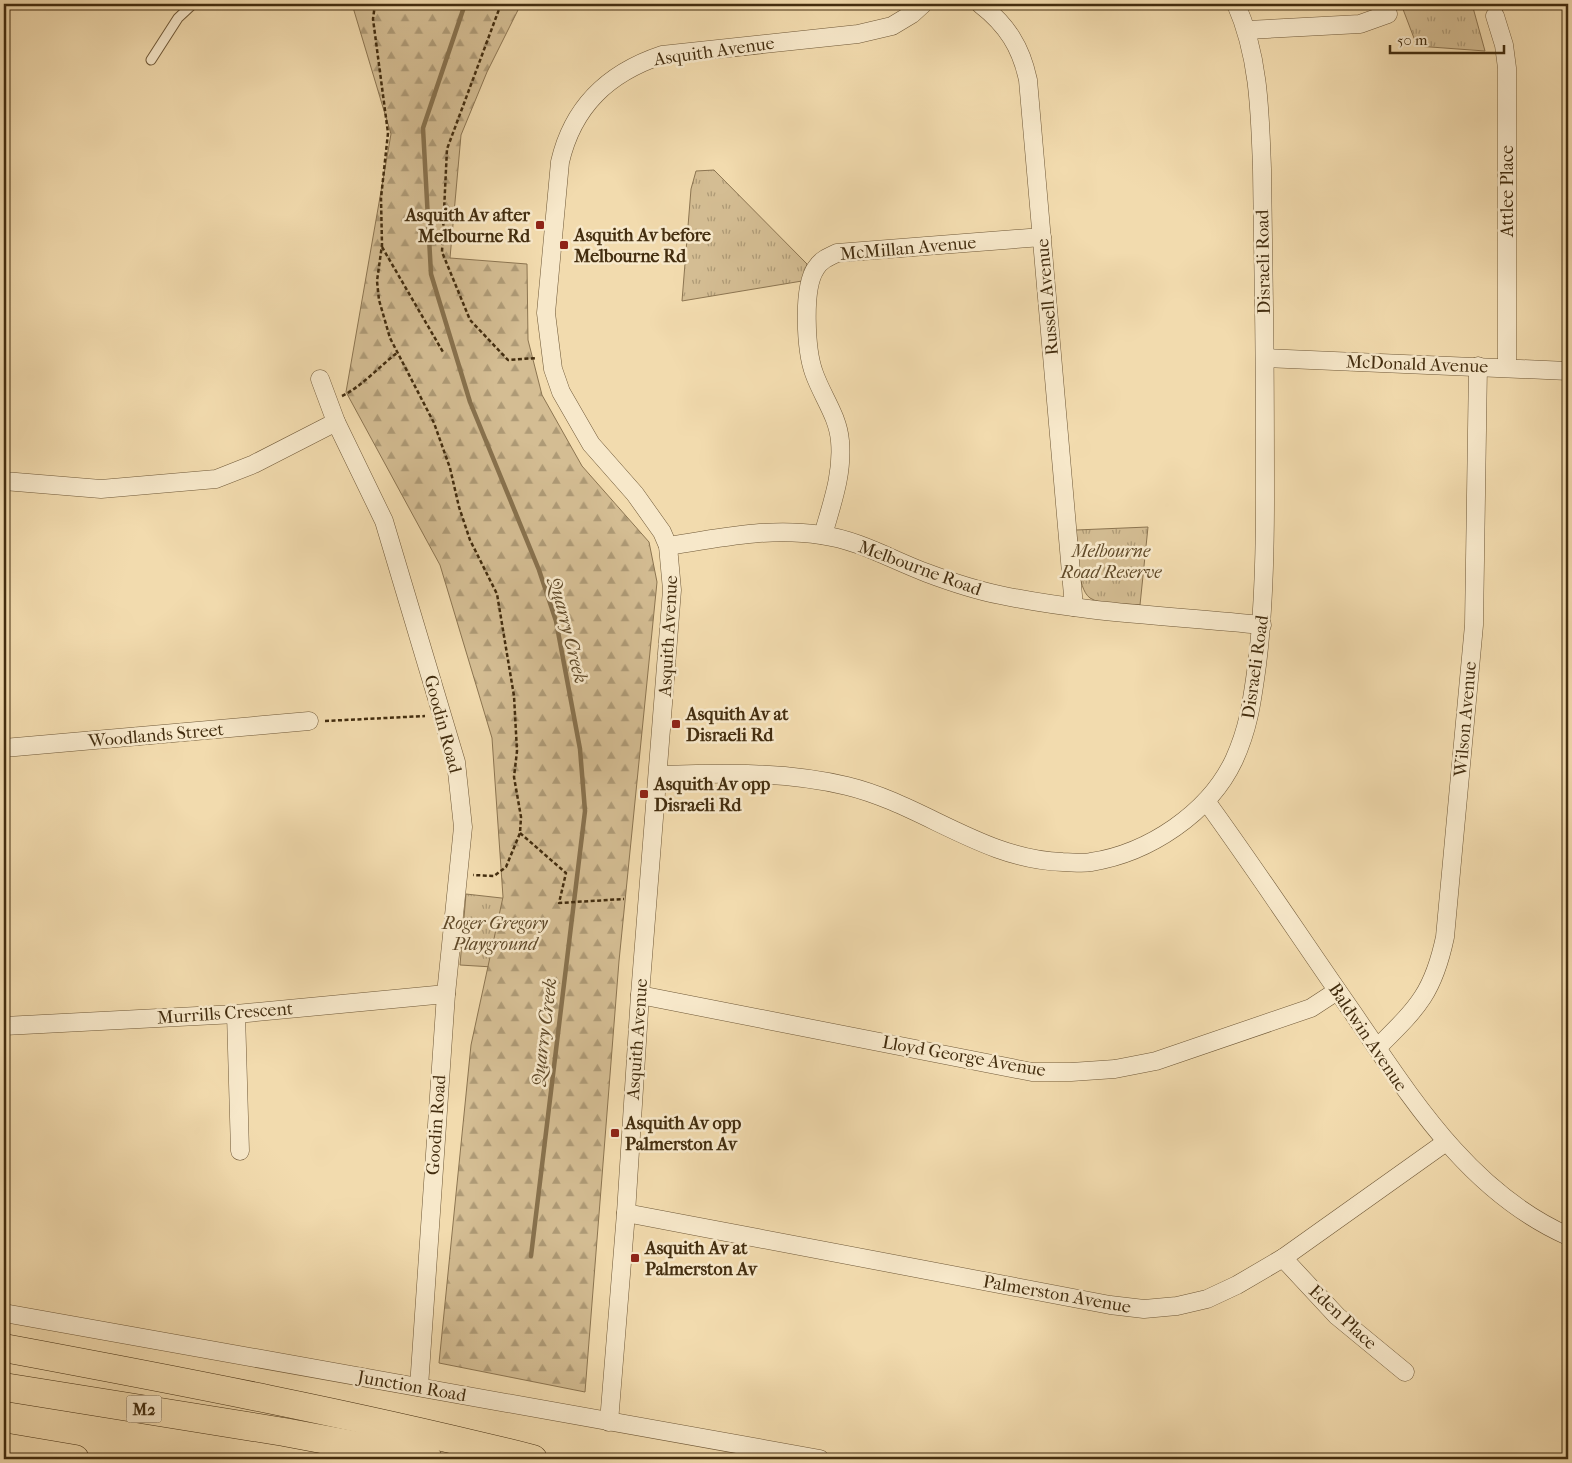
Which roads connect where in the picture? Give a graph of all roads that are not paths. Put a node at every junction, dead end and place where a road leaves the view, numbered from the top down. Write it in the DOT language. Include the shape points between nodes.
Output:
graph roads {
  1 [pos="193,4"];
  2 [pos="923,4"];
  3 [pos="980,4"];
  4 [pos="1236,4"];
  5 [pos="1388,14"];
  6 [pos="1495,16"];
  7 [pos="1247,30"];
  8 [pos="151,60"];
  9 [pos="1042,237"];
  10 [pos="1265,358"];
  11 [pos="1478,366"];
  12 [pos="1507,367"];
  13 [pos="1568,371"];
  14 [pos="320,379"];
  15 [pos="336,422"];
  16 [pos="4,481"];
  17 [pos="823,535"];
  18 [pos="668,546"];
  19 [pos="1074,606"];
  20 [pos="1262,625"];
  21 [pos="309,721"];
  22 [pos="4,748"];
  23 [pos="659,775"];
  24 [pos="1206,801"];
  25 [pos="1337,991"];
  26 [pos="446,994"];
  27 [pos="640,995"];
  28 [pos="236,1014"];
  29 [pos="4,1026"];
  30 [pos="1377,1048"];
  31 [pos="1446,1142"];
  32 [pos="240,1151"];
  33 [pos="626,1213"];
  34 [pos="1568,1236"];
  35 [pos="1283,1258"];
  36 [pos="4,1313"];
  37 [pos="4,1348"];
  38 [pos="1405,1372"];
  39 [pos="4,1387"];
  40 [pos="418,1387"];
  41 [pos="609,1422"];
  42 [pos="4,1447"];
  43 [pos="76,1459"];
  44 [pos="428,1459"];
  45 [pos="533,1459"];
  46 [pos="820,1459"];
  1 -- 8 [label="lane" via="178,18"];
  2 -- 18 [label="street, Asquith Avenue" via="892,26 858,34 662,55 640,62 602,87 574,121 558,178 546,313 553,369 561,392 586,438 649,511"];
  3 -- 9 [label="street, Russell Avenue" via="1008,30 1025,65"];
  4 -- 7 [label="street, Disraeli Road"];
  5 -- 7 [label="street" via="1360,24"];
  6 -- 12 [label="street, Attlee Place" via="1507,68"];
  7 -- 10 [label="street, Disraeli Road" via="1260,100"];
  9 -- 17 [label="street, McMillan Avenue" via="837,253 823,259 815,269 808,293 808,352 814,374 834,414 841,463"];
  9 -- 19 [label="street, Russell Avenue"];
  10 -- 11 [label="street, McDonald Avenue"];
  10 -- 20 [label="street, Disraeli Road"];
  11 -- 12 [label="street, McDonald Avenue"];
  11 -- 30 [label="street, Wilson Avenue" via="1474,625 1445,937 1430,989 1412,1014"];
  12 -- 13 [label="street, McDonald Avenue"];
  14 -- 15 [label="street, Goodin Road"];
  15 -- 16 [label="street" via="254,464 216,479 101,489"];
  15 -- 26 [label="street, Goodin Road" via="384,521 456,762 463,827"];
  17 -- 18 [label="street, Melbourne Road" via="750,532"];
  17 -- 19 [label="street, Melbourne Road" via="868,548 981,591"];
  18 -- 23 [label="street, Asquith Avenue" via="672,613"];
  19 -- 20 [label="street, Melbourne Road"];
  20 -- 24 [label="street, Disraeli Road" via="1250,721 1233,763"];
  21 -- 22 [label="street, Woodlands Street"];
  23 -- 24 [label="street, Disraeli Road" via="736,773 787,776 849,786 908,808 987,846 1040,862 1090,862 1133,850 1170,831"];
  23 -- 27 [label="street, Asquith Avenue"];
  24 -- 25 [label="street, Baldwin Avenue"];
  25 -- 27 [label="street, Lloyd George Avenue" via="1311,1008 1156,1062 1071,1072 1032,1072"];
  25 -- 30 [label="street, Baldwin Avenue"];
  26 -- 28 [label="street, Murrills Crescent"];
  26 -- 40 [label="street, Goodin Road"];
  27 -- 33 [label="street, Asquith Avenue"];
  28 -- 29 [label="street, Murrills Crescent"];
  28 -- 32 [label="street"];
  30 -- 31 [label="street, Baldwin Avenue" via="1413,1102"];
  31 -- 34 [label="street, Baldwin Avenue" via="1481,1178"];
  31 -- 35 [label="street, Palmerston Avenue"];
  33 -- 35 [label="street, Palmerston Avenue" via="1110,1305 1144,1308 1177,1306 1208,1299"];
  33 -- 41 [label="street, Asquith Avenue"];
  35 -- 38 [label="street, Eden Place" via="1337,1316"];
  36 -- 40 [label="street, Junction Road"];
  37 -- 45 [label="highway" via="183,1382"];
  39 -- 44 [label="highway, M2" via="284,1432"];
  40 -- 41 [label="street, Junction Road"];
  41 -- 46 [label="street, Junction Road"];
  42 -- 43 [label="highway"];
}
